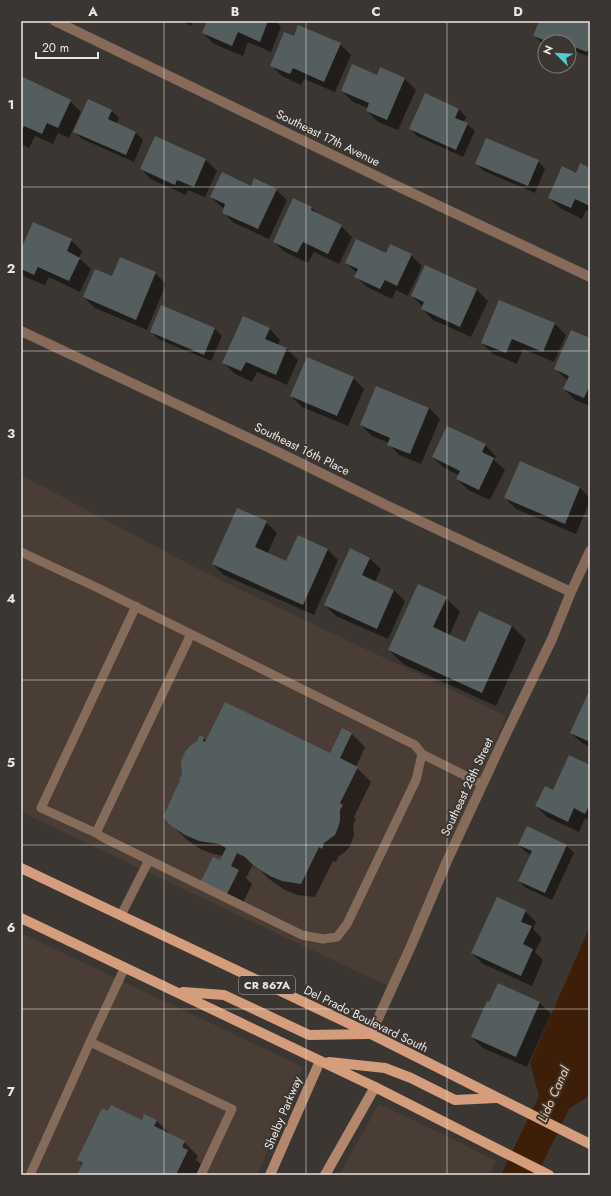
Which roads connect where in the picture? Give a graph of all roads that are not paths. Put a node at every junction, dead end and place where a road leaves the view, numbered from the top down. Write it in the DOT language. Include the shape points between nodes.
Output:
graph roads {
  1 [pos="55,21"];
  2 [pos="590,277"];
  3 [pos="22,333"];
  4 [pos="21,552"];
  5 [pos="590,552"];
  6 [pos="571,592"];
  7 [pos="136,606"];
  8 [pos="191,634"];
  9 [pos="422,754"];
  10 [pos="482,784"];
  11 [pos="96,833"];
  12 [pos="149,860"];
  13 [pos="21,868"];
  14 [pos="121,915"];
  15 [pos="21,918"];
  16 [pos="125,967"];
  17 [pos="177,992"];
  18 [pos="371,1034"];
  19 [pos="90,1042"];
  20 [pos="320,1060"];
  21 [pos="375,1087"];
  22 [pos="498,1098"];
  23 [pos="588,1143"];
  24 [pos="30,1175"];
  25 [pos="201,1175"];
  26 [pos="270,1175"];
  27 [pos="325,1175"];
  28 [pos="549,1175"];
  1 -- 2 [label="street, Southeast 17th Avenue"];
  3 -- 6 [label="street, Southeast 16th Place"];
  4 -- 7 [label="lane"];
  5 -- 6 [label="street, Southeast 28th Street"];
  6 -- 10 [label="street, Southeast 28th Street" via="552,639"];
  7 -- 8 [label="lane"];
  7 -- 11 [label="lane" via="41,808"];
  8 -- 9 [label="lane" via="415,745"];
  8 -- 11 [label="lane"];
  9 -- 10 [label="lane"];
  9 -- 12 [label="lane" via="416,780 347,924 337,937 322,939 302,935"];
  10 -- 18 [label="street, Southeast 28th Street"];
  11 -- 12 [label="lane"];
  12 -- 14 [label="lane"];
  13 -- 14 [label="main road, Del Prado Boulevard South / CR 867A"];
  14 -- 18 [label="main road, Del Prado Boulevard South / CR 867A"];
  15 -- 16 [label="main road"];
  16 -- 17 [label="main road"];
  16 -- 19 [label="lane"];
  17 -- 18 [label="main road" via="224,995 309,1035"];
  17 -- 20 [label="main road"];
  18 -- 22 [label="main road, Del Prado Boulevard South / CR 867A"];
  19 -- 24 [label="lane"];
  19 -- 25 [label="lane" via="232,1109"];
  20 -- 21 [label="main road"];
  20 -- 22 [label="main road" via="385,1068 455,1100"];
  20 -- 26 [label="street, Shelby Parkway"];
  21 -- 27 [label="street"];
  21 -- 28 [label="main road"];
  22 -- 23 [label="main road, Del Prado Boulevard South / CR 867A"];
}
